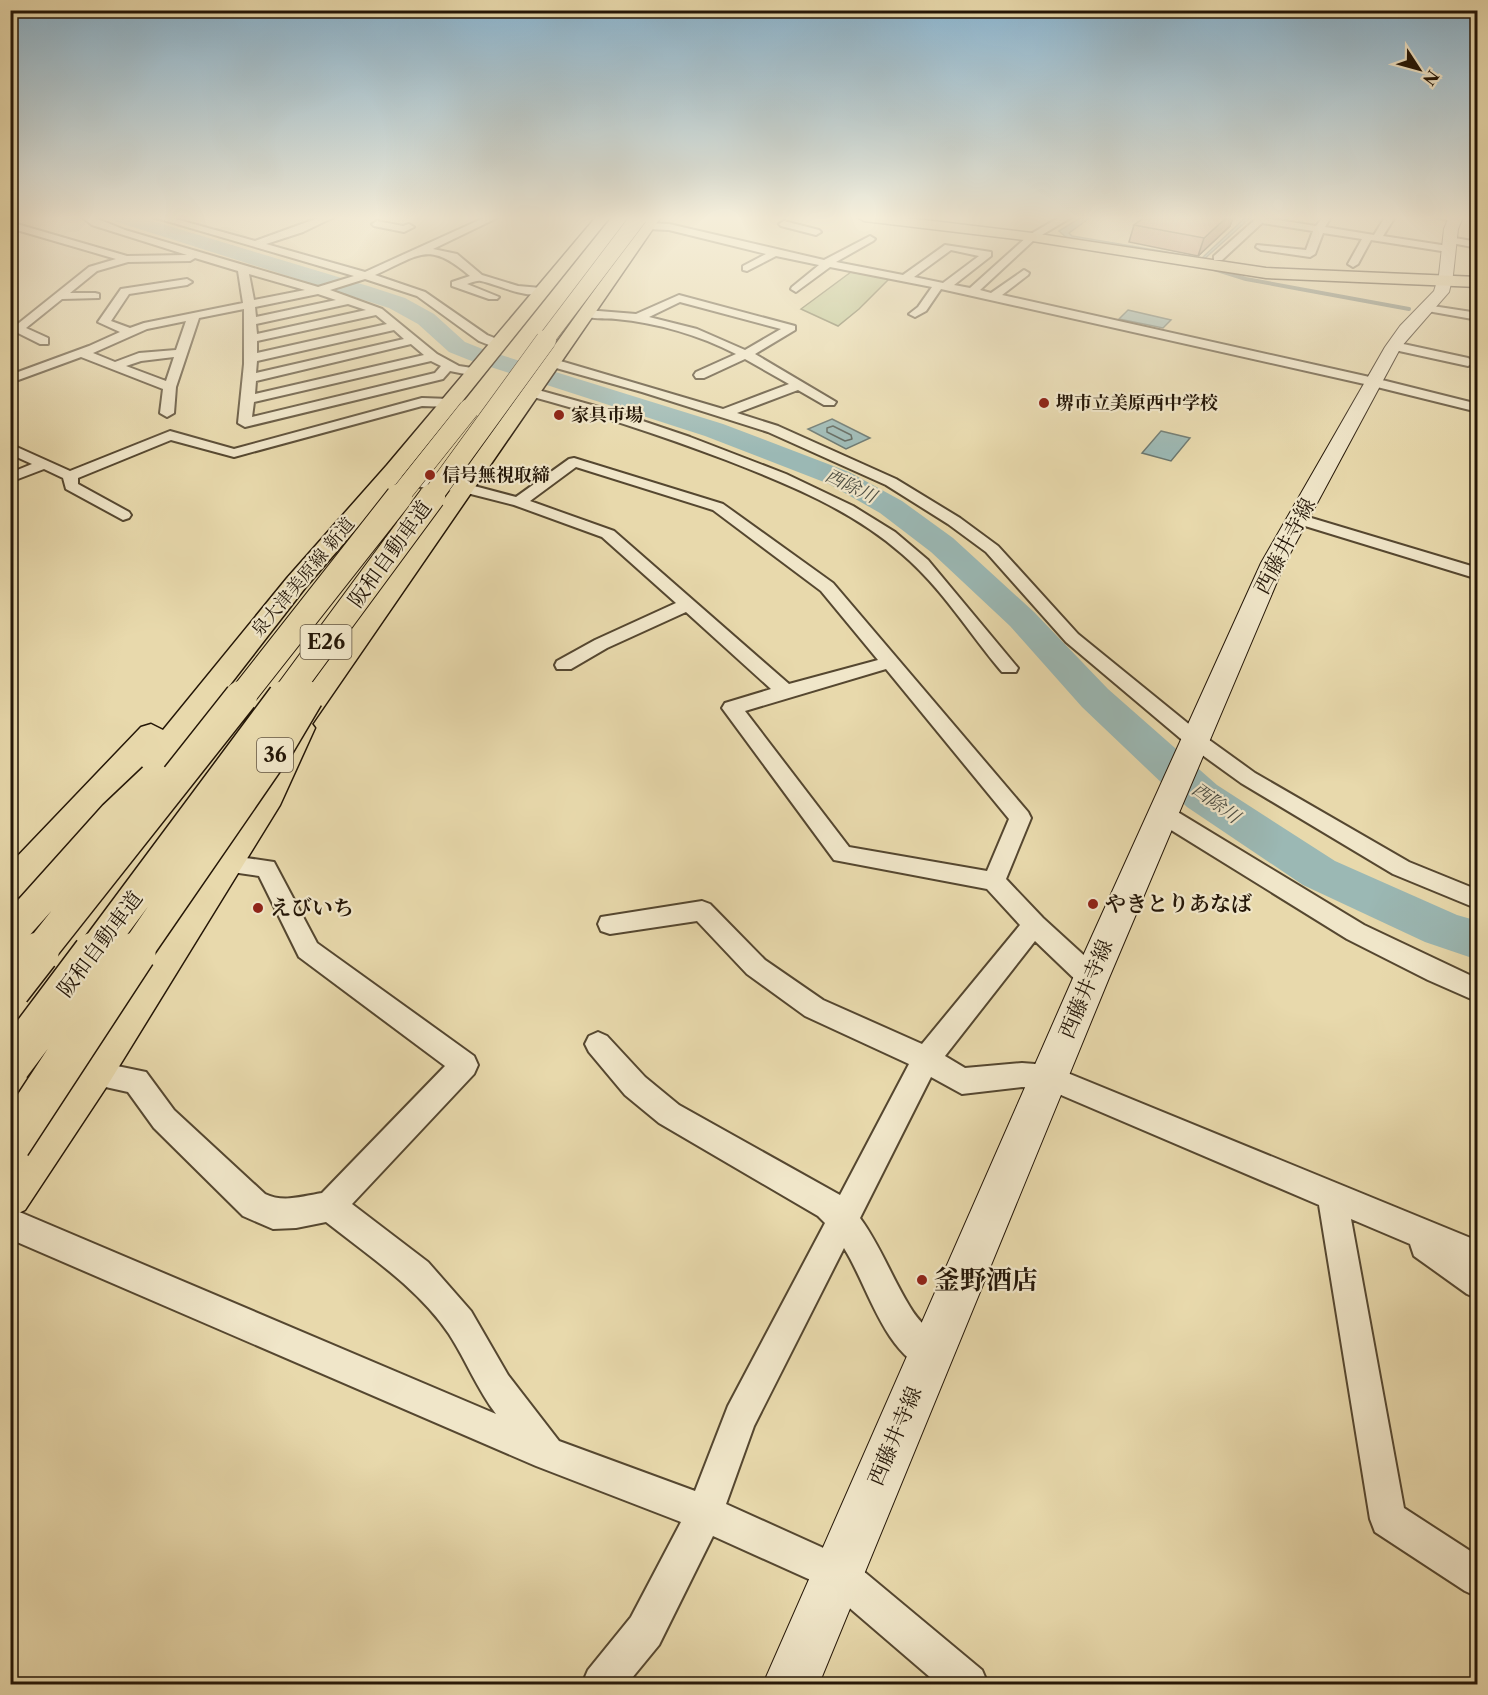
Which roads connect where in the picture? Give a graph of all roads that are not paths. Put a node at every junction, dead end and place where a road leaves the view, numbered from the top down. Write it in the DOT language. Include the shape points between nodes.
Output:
graph roads {
  1 [pos="62,296"];
  2 [pos="122,296"];
  3 [pos="248,296"];
  4 [pos="291,296"];
  5 [pos="335,296"];
  6 [pos="424,296"];
  7 [pos="491,296"];
  8 [pos="533,296"];
  9 [pos="558,296"];
  10 [pos="581,296"];
  11 [pos="598,296"];
  12 [pos="934,296"];
  13 [pos="994,296"];
  14 [pos="1044,296"];
  15 [pos="1437,296"];
  16 [pos="500,299"];
  17 [pos="349,300"];
  18 [pos="250,304"];
  19 [pos="1032,305"];
  20 [pos="1426,308"];
  21 [pos="378,311"];
  22 [pos="586,313"];
  23 [pos="915,314"];
  24 [pos="194,315"];
  25 [pos="51,316"];
  26 [pos="35,317"];
  27 [pos="1478,317"];
  28 [pos="635,319"];
  29 [pos="252,321"];
  30 [pos="396,326"];
  31 [pos="130,332"];
  32 [pos="253,338"];
  33 [pos="44,340"];
  34 [pos="414,340"];
  35 [pos="496,346"];
  36 [pos="1394,346"];
  37 [pos="81,353"];
  38 [pos="181,353"];
  39 [pos="745,355"];
  40 [pos="433,357"];
  41 [pos="252,358"];
  42 [pos="1468,362"];
  43 [pos="552,364"];
  44 [pos="448,365"];
  45 [pos="114,366"];
  46 [pos="476,371"];
  47 [pos="700,375"];
  48 [pos="251,378"];
  49 [pos="10,379"];
  50 [pos="1374,383"];
  51 [pos="798,385"];
  52 [pos="170,387"];
  53 [pos="532,391"];
  54 [pos="248,399"];
  55 [pos="829,402"];
  56 [pos="450,403"];
  57 [pos="1478,408"];
  58 [pos="167,413"];
  59 [pos="725,413"];
  60 [pos="10,448"];
  61 [pos="44,464"];
  62 [pos="70,476"];
  63 [pos="10,478"];
  64 [pos="387,479"];
  65 [pos="463,488"];
  66 [pos="519,502"];
  67 [pos="123,515"];
  68 [pos="1298,519"];
  69 [pos="384,564"];
  70 [pos="1478,574"];
  71 [pos="297,583"];
  72 [pos="687,605"];
  73 [pos="891,662"];
  74 [pos="564,665"];
  75 [pos="1009,668"];
  76 [pos="248,688"];
  77 [pos="785,691"];
  78 [pos="310,707"];
  79 [pos="1192,745"];
  80 [pos="1164,809"];
  81 [pos="226,864"];
  82 [pos="994,881"];
  83 [pos="10,887"];
  84 [pos="1478,900"];
  85 [pos="610,924"];
  86 [pos="1034,926"];
  87 [pos="10,933"];
  88 [pos="10,943"];
  89 [pos="1091,978"];
  90 [pos="10,989"];
  91 [pos="1478,991"];
  92 [pos="598,1044"];
  93 [pos="926,1059"];
  94 [pos="10,1065"];
  95 [pos="93,1073"];
  96 [pos="1048,1077"];
  97 [pos="10,1116"];
  98 [pos="10,1144"];
  99 [pos="10,1195"];
  100 [pos="1332,1196"];
  101 [pos="330,1206"];
  102 [pos="844,1220"];
  103 [pos="1392,1221"];
  104 [pos="10,1223"];
  105 [pos="1478,1257"];
  106 [pos="1478,1283"];
  107 [pos="930,1355"];
  108 [pos="549,1454"];
  109 [pos="705,1513"];
  110 [pos="837,1574"];
  111 [pos="1478,1578"];
  112 [pos="602,1684"];
  113 [pos="791,1684"];
  114 [pos="968,1684"];
  1 -- 26 [label="street"];
  2 -- 31 [label="street" via="104,322"];
  3 -- 18 [label="street"];
  4 -- 18 [label="street"];
  5 -- 17 [label="street"];
  6 -- 35 [label="street"];
  7 -- 16 [label="street"];
  8 -- 35 [label="main road, 泉大津美原線 新道" via="522,303"];
  9 -- 76 [label="main road, 阪和自動車道 / E26, bridge"];
  10 -- 69 [label="main road, 阪和自動車道 / E26, bridge"];
  11 -- 22 [label="main road, 36"];
  12 -- 23 [label="street"];
  13 -- 19 [label="street"];
  14 -- 19 [label="street"];
  15 -- 20 [label="main road, 西藤井寺線"];
  17 -- 21 [label="street"];
  17 -- 29 [label="street"];
  18 -- 24 [label="street"];
  18 -- 29 [label="street"];
  19 -- 50 [label="street"];
  20 -- 27 [label="street"];
  20 -- 36 [label="main road, 西藤井寺線"];
  21 -- 30 [label="street"];
  21 -- 32 [label="street"];
  22 -- 28 [label="street"];
  22 -- 43 [label="main road, 36"];
  24 -- 31 [label="street"];
  24 -- 38 [label="street"];
  25 -- 26 [label="street"];
  26 -- 33 [label="street" via="18,329"];
  28 -- 39 [label="street" via="697,333"];
  28 -- 39 [label="street" via="679,298 791,328"];
  29 -- 32 [label="street"];
  30 -- 34 [label="street"];
  30 -- 41 [label="street"];
  31 -- 37 [label="street"];
  32 -- 41 [label="street"];
  34 -- 40 [label="street"];
  34 -- 48 [label="street"];
  35 -- 46 [label="main road, 泉大津美原線 新道"];
  36 -- 42 [label="street"];
  36 -- 50 [label="main road, 西藤井寺線"];
  37 -- 45 [label="street"];
  37 -- 49 [label="street"];
  38 -- 45 [label="street" via="139,357"];
  38 -- 52 [label="street"];
  39 -- 47 [label="street"];
  39 -- 51 [label="street"];
  40 -- 44 [label="street"];
  40 -- 54 [label="street"];
  41 -- 48 [label="street"];
  43 -- 53 [label="main road, 36"];
  43 -- 59 [label="street"];
  44 -- 46 [label="street"];
  44 -- 54 [label="street" via="439,376 245,423"];
  45 -- 52 [label="street"];
  46 -- 56 [label="main road, 泉大津美原線 新道"];
  48 -- 54 [label="street"];
  50 -- 57 [label="street"];
  50 -- 68 [label="main road, 西藤井寺線"];
  51 -- 55 [label="street"];
  51 -- 59 [label="street"];
  52 -- 58 [label="street"];
  53 -- 65 [label="main road, 36"];
  53 -- 75 [label="street" via="625,418 766,471 881,529 930,572"];
  56 -- 62 [label="street" via="422,402 234,453 170,435"];
  56 -- 64 [label="main road, 泉大津美原線 新道"];
  59 -- 79 [label="street" via="854,464 954,521 992,549 1072,638"];
  60 -- 61 [label="street"];
  61 -- 62 [label="street"];
  61 -- 63 [label="street"];
  62 -- 67 [label="street" via="71,486"];
  64 -- 65 [label="street"];
  64 -- 71 [label="main road, 泉大津美原線 新道"];
  65 -- 66 [label="street"];
  65 -- 78 [label="main road, 36"];
  66 -- 72 [label="street" via="608,534"];
  66 -- 73 [label="street" via="574,462 718,507 827,587"];
  68 -- 70 [label="street"];
  68 -- 79 [label="main road, 西藤井寺線" via="1273,563"];
  69 -- 94 [label="main road, 阪和自動車道 / E26, bridge"];
  69 -- 98 [label="main road, bridge" via="278,746 136,951"];
  71 -- 83 [label="main road" via="269,605"];
  71 -- 88 [label="main road, 泉大津美原線 新道"];
  72 -- 74 [label="street"];
  72 -- 77 [label="street"];
  73 -- 77 [label="street"];
  73 -- 82 [label="street" via="1020,818"];
  76 -- 87 [label="main road, bridge" via="115,816"];
  76 -- 90 [label="main road, 阪和自動車道 / E26, bridge"];
  77 -- 82 [label="street" via="732,708 842,854"];
  78 -- 81 [label="main road, 36" via="269,797"];
  78 -- 97 [label="main road, 36"];
  79 -- 80 [label="main road, 西藤井寺線"];
  79 -- 84 [label="street" via="1401,868"];
  80 -- 89 [label="main road, 西藤井寺線"];
  80 -- 91 [label="street" via="1332,918 1420,967"];
  81 -- 95 [label="main road, 36"];
  81 -- 101 [label="street" via="266,868 308,950 464,1065"];
  82 -- 86 [label="street"];
  85 -- 93 [label="street" via="702,911 756,967 814,1008"];
  86 -- 89 [label="street"];
  86 -- 93 [label="street"];
  89 -- 96 [label="main road, 西藤井寺線"];
  92 -- 102 [label="street" via="635,1086 669,1114 829,1205"];
  93 -- 96 [label="street" via="962,1081 1022,1075"];
  93 -- 102 [label="street"];
  95 -- 99 [label="main road, 36"];
  95 -- 101 [label="street" via="136,1081 164,1119 254,1205 273,1214"];
  96 -- 100 [label="street"];
  96 -- 107 [label="main road, 西藤井寺線"];
  100 -- 103 [label="street"];
  100 -- 111 [label="street" via="1388,1519"];
  101 -- 108 [label="street" via="417,1273 459,1322 496,1387"];
  102 -- 107 [label="street" via="881,1281 900,1322"];
  102 -- 109 [label="street" via="740,1418"];
  103 -- 105 [label="street"];
  103 -- 106 [label="street"];
  104 -- 108 [label="street"];
  107 -- 110 [label="main road, 西藤井寺線"];
  108 -- 109 [label="street"];
  109 -- 110 [label="street"];
  109 -- 112 [label="street" via="645,1631"];
  110 -- 113 [label="main road, 西藤井寺線"];
  110 -- 114 [label="street"];
}
